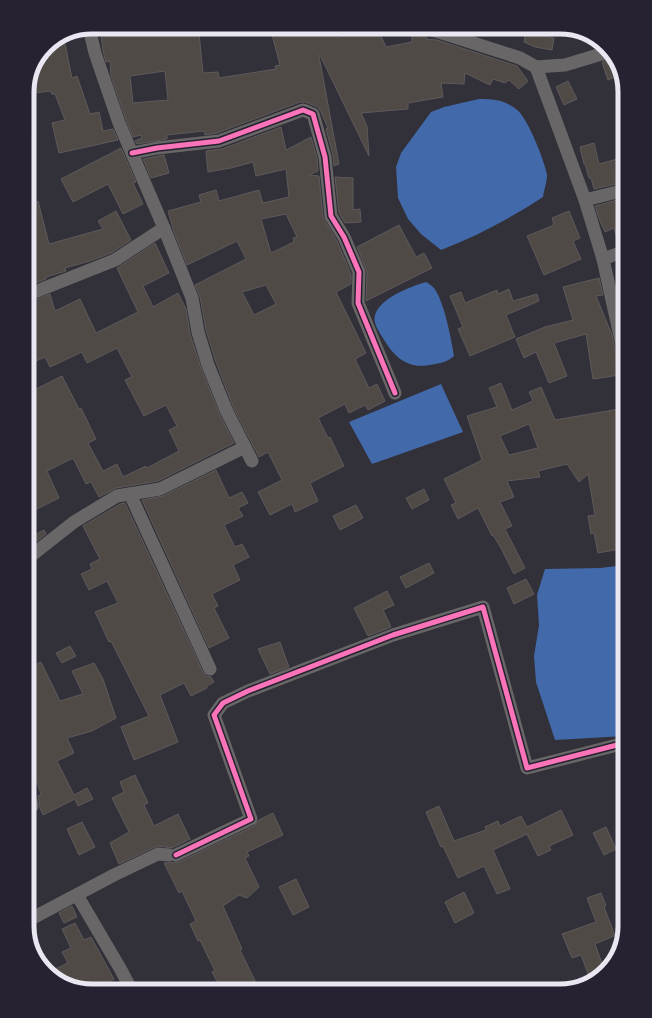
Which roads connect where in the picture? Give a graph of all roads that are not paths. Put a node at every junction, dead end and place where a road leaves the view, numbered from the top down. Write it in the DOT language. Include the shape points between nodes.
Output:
graph roads {
  1 [pos="90,34"];
  2 [pos="451,34"];
  3 [pos="603,53"];
  4 [pos="536,67"];
  5 [pos="132,153"];
  6 [pos="618,192"];
  7 [pos="585,200"];
  8 [pos="164,228"];
  9 [pos="618,254"];
  10 [pos="603,259"];
  11 [pos="34,292"];
  12 [pos="618,327"];
  13 [pos="395,393"];
  14 [pos="245,447"];
  15 [pos="252,461"];
  16 [pos="130,494"];
  17 [pos="34,553"];
  18 [pos="210,669"];
  19 [pos="618,745"];
  20 [pos="77,894"];
  21 [pos="34,917"];
  22 [pos="128,984"];
  1 -- 5 [label="street" via="119,123"];
  2 -- 4 [label="street" via="520,58"];
  3 -- 4 [label="street" via="565,65"];
  4 -- 7 [label="street"];
  5 -- 8 [label="street"];
  5 -- 13 [label="street" via="219,141 303,110 313,114 325,157 331,216 344,237 359,272 358,303"];
  6 -- 7 [label="street"];
  7 -- 10 [label="street"];
  8 -- 11 [label="street" via="115,260"];
  8 -- 14 [label="street" via="192,298 198,332 208,365 227,412"];
  9 -- 10 [label="street"];
  10 -- 12 [label="street"];
  14 -- 15 [label="street"];
  14 -- 16 [label="street" via="160,489"];
  16 -- 17 [label="street" via="117,496 74,522"];
  16 -- 18 [label="street"];
  19 -- 20 [label="street" via="527,768 483,607 393,635 223,703 214,715 251,819 172,855 158,854"];
  20 -- 21 [label="street"];
  20 -- 22 [label="street"];
}
